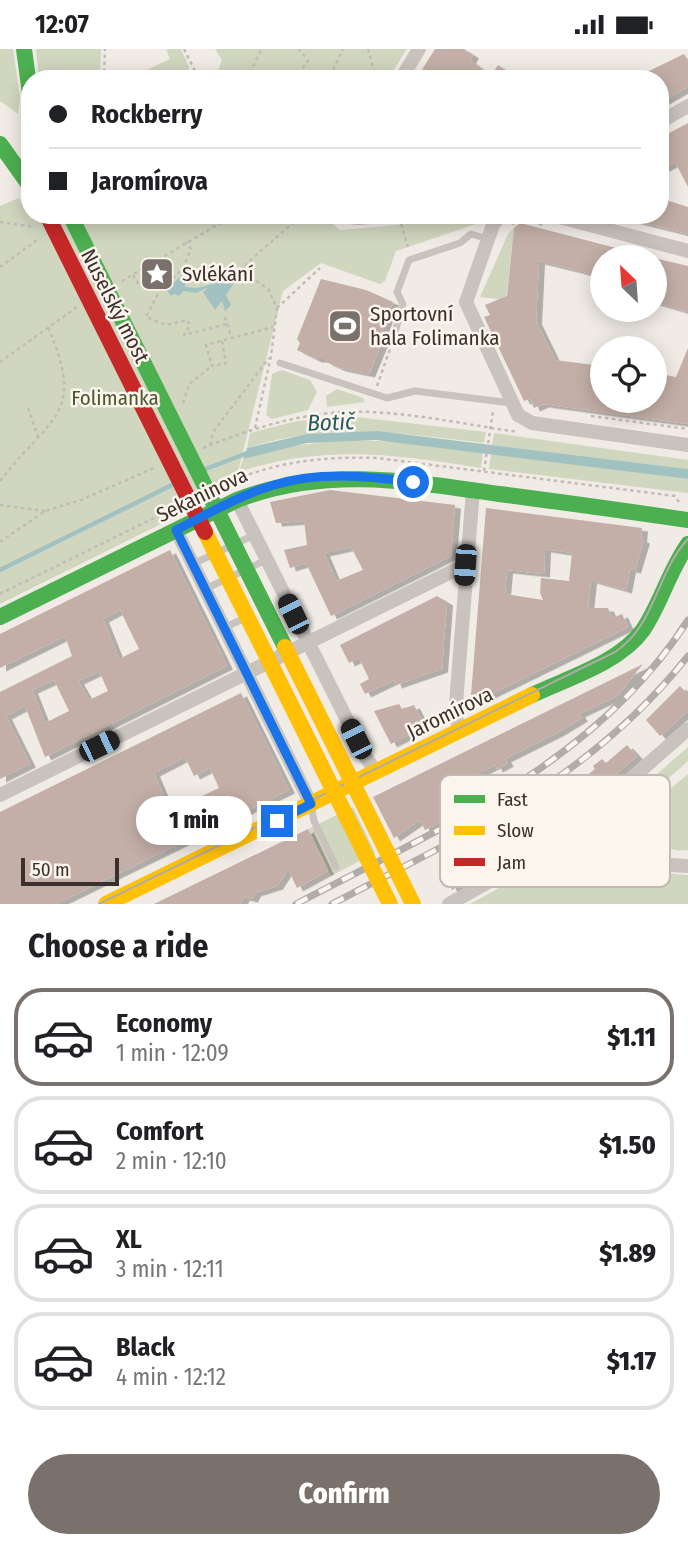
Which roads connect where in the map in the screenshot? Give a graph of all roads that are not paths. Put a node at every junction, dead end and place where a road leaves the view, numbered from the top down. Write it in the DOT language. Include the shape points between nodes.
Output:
graph roads {
  1 [pos="24,49"];
  2 [pos="419,49"];
  3 [pos="27,70"];
  4 [pos="406,70"];
  5 [pos="688,106"];
  6 [pos="669,117"];
  7 [pos="0,144"];
  8 [pos="21,172"];
  9 [pos="45,224"];
  10 [pos="74,224"];
  11 [pos="494,224"];
  12 [pos="565,224"];
  13 [pos="488,239"];
  14 [pos="688,251"];
  15 [pos="393,339"];
  16 [pos="280,363"];
  17 [pos="511,403"];
  18 [pos="688,445"];
  19 [pos="473,490"];
  20 [pos="237,500"];
  21 [pos="688,520"];
  22 [pos="176,530"];
  23 [pos="254,535"];
  24 [pos="688,544"];
  25 [pos="266,559"];
  26 [pos="193,564"];
  27 [pos="465,565"];
  28 [pos="205,589"];
  29 [pos="285,598"];
  30 [pos="0,617"];
  31 [pos="224,628"];
  32 [pos="308,643"];
  33 [pos="246,673"];
  34 [pos="688,729"];
  35 [pos="461,731"];
  36 [pos="376,772"];
  37 [pos="635,775"];
  38 [pos="0,795"];
  39 [pos="311,804"];
  40 [pos="670,865"];
  41 [pos="688,866"];
  42 [pos="336,867"];
  43 [pos="479,887"];
  44 [pos="106,904"];
  45 [pos="390,904"];
  46 [pos="413,904"];
  47 [pos="449,904"];
  1 -- 3 [label="main road"];
  2 -- 4 [label="street"];
  5 -- 6 [label="street"];
  7 -- 8 [label="main road"];
  9 -- 45 [label="main road, Nuselský most, bridge"];
  10 -- 46 [label="main road, Nuselský most, bridge"];
  11 -- 13 [label="street"];
  12 -- 14 [label="street"];
  13 -- 15 [label="lane" via="471,234 460,243 409,260 397,292 403,304"];
  13 -- 17 [label="street" via="466,302"];
  16 -- 17 [label="lane" via="387,398 415,391"];
  17 -- 18 [label="street" via="518,415 532,423"];
  19 -- 20 [label="main road, Sekaninova" via="352,476 286,481"];
  19 -- 21 [label="main road, Sekaninova"];
  19 -- 27 [label="street"];
  20 -- 22 [label="main road, Sekaninova"];
  20 -- 23 [label="street"];
  22 -- 26 [label="street"];
  22 -- 30 [label="main road, Sekaninova"];
  23 -- 25 [label="street"];
  23 -- 26 [label="lane"];
  24 -- 35 [label="main road, Jaromírova" via="645,628 631,645"];
  25 -- 28 [label="lane"];
  25 -- 29 [label="street"];
  26 -- 28 [label="street"];
  27 -- 32 [label="street"];
  27 -- 35 [label="street" via="455,716"];
  28 -- 31 [label="street"];
  29 -- 31 [label="lane"];
  29 -- 32 [label="street"];
  31 -- 33 [label="street"];
  32 -- 33 [label="street"];
  32 -- 36 [label="street"];
  33 -- 38 [label="street"];
  33 -- 39 [label="street"];
  34 -- 37 [label="street"];
  35 -- 36 [label="main road, Jaromírova"];
  36 -- 39 [label="main road, Jaromírova"];
  39 -- 42 [label="lane"];
  39 -- 44 [label="main road, Jaromírova"];
  40 -- 41 [label="street"];
  43 -- 47 [label="street"];
}
